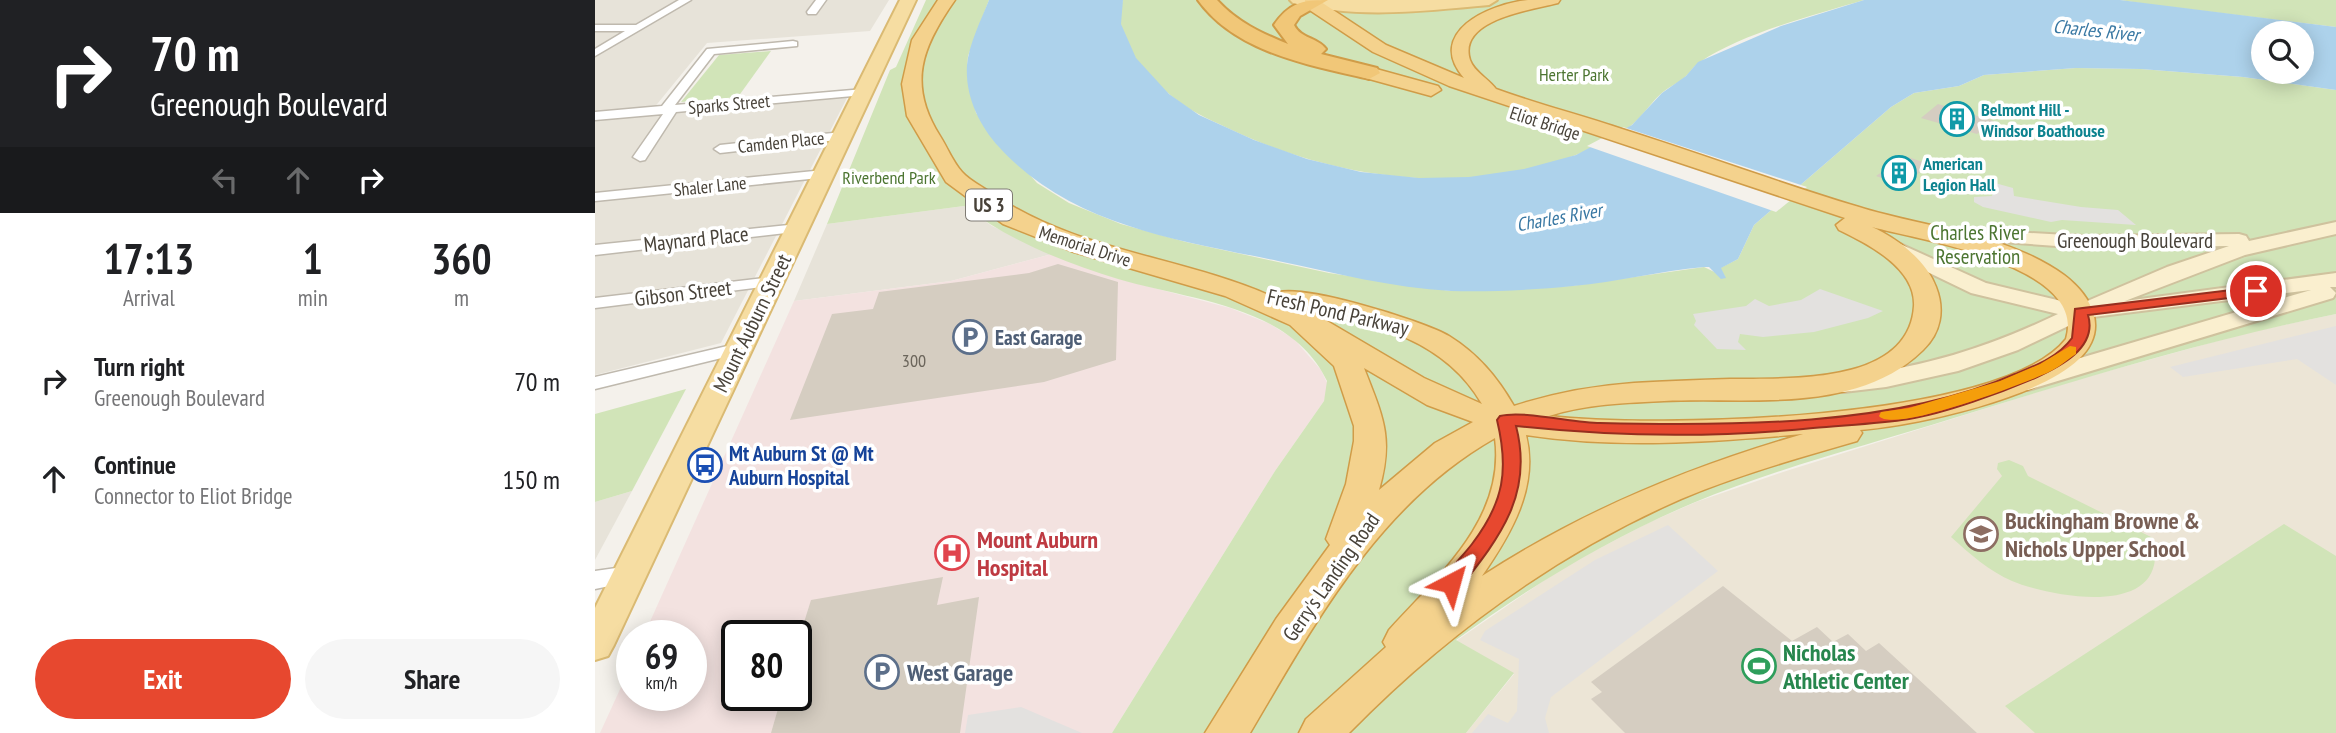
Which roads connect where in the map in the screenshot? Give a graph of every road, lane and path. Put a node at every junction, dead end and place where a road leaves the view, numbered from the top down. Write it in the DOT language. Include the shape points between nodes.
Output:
graph roads {
  1 [pos="686,0"];
  2 [pos="821,0"];
  3 [pos="908,0"];
  4 [pos="947,0"];
  5 [pos="1207,0"];
  6 [pos="1489,0"];
  7 [pos="1552,0"];
  8 [pos="1309,1"];
  9 [pos="1434,2"];
  10 [pos="812,12"];
  11 [pos="595,28"];
  12 [pos="638,28"];
  13 [pos="793,44"];
  14 [pos="595,53"];
  15 [pos="1369,73"];
  16 [pos="864,92"];
  17 [pos="1489,92"];
  18 [pos="668,109"];
  19 [pos="597,117"];
  20 [pos="1570,125"];
  21 [pos="842,136"];
  22 [pos="720,149"];
  23 [pos="640,157"];
  24 [pos="824,174"];
  25 [pos="595,197"];
  26 [pos="798,228"];
  27 [pos="2336,228"];
  28 [pos="1897,237"];
  29 [pos="2279,238"];
  30 [pos="595,250"];
  31 [pos="2336,279"];
  32 [pos="772,282"];
  33 [pos="1218,285"];
  34 [pos="2336,290"];
  35 [pos="595,303"];
  36 [pos="2080,312"];
  37 [pos="1294,314"];
  38 [pos="740,348"];
  39 [pos="595,383"];
  40 [pos="1787,387"];
  41 [pos="1986,391"];
  42 [pos="1910,414"];
  43 [pos="1506,420"];
  44 [pos="612,577"];
  45 [pos="1324,580"];
  46 [pos="595,645"];
  47 [pos="1353,702"];
  48 [pos="1227,733"];
  49 [pos="1321,733"];
  1 -- 12 [label="street"];
  2 -- 10 [label="street"];
  3 -- 16 [label="main road, Mount Auburn Street"];
  4 -- 33 [label="highway, Memorial Drive / US 3" via="917,47 911,83 919,122 953,175 987,204 1031,228"];
  5 -- 15 [label="highway, Eliot Bridge" via="1231,22 1260,38"];
  6 -- 9 [label="main road"];
  7 -- 17 [label="highway" via="1500,12 1465,34 1459,49 1461,60"];
  8 -- 9 [label="main road" via="1374,7"];
  8 -- 15 [label="highway" via="1287,17 1287,34"];
  8 -- 17 [label="highway, Eliot Bridge" via="1381,51"];
  11 -- 12 [label="street"];
  12 -- 14 [label="street"];
  13 -- 18 [label="street" via="711,51"];
  15 -- 20 [label="highway, Eliot Bridge"];
  16 -- 18 [label="street, Sparks Street"];
  16 -- 21 [label="main road, Mount Auburn Street"];
  17 -- 20 [label="highway, Eliot Bridge"];
  18 -- 19 [label="street, Sparks Street"];
  18 -- 23 [label="street"];
  20 -- 28 [label="highway, Eliot Bridge" via="1836,214 1865,232"];
  21 -- 22 [label="street, Camden Place"];
  21 -- 24 [label="main road, Mount Auburn Street"];
  24 -- 25 [label="street, Shaler Lane"];
  24 -- 26 [label="main road, Mount Auburn Street"];
  26 -- 30 [label="street, Maynard Place"];
  26 -- 32 [label="main road, Mount Auburn Street"];
  27 -- 29 [label="main road, Greenough Boulevard"];
  28 -- 29 [label="main road, Greenough Boulevard" via="2099,242"];
  28 -- 36 [label="main road, Greenough Boulevard" via="1979,288"];
  28 -- 36 [label="highway" via="1980,246 2017,260 2059,286"];
  28 -- 40 [label="highway, Gerry's Landing Road" via="1927,293 1927,318 1916,339 1895,360 1873,372 1831,383"];
  29 -- 36 [label="main road, Greenough Boulevard" via="2206,259"];
  31 -- 36 [label="main road, Greenough Boulevard"];
  32 -- 35 [label="street, Gibson Street"];
  32 -- 38 [label="main road, Mount Auburn Street"];
  33 -- 37 [label="highway, Fresh Pond Parkway / US 3"];
  33 -- 43 [label="highway, Fresh Pond Parkway / US 3" via="1382,317 1418,330 1471,365"];
  34 -- 41 [label="main road" via="2093,365"];
  36 -- 40 [label="main road, Greenough Boulevard" via="2007,346 1926,372 1864,383"];
  36 -- 41 [label="highway" via="2082,333 2066,355 2039,371"];
  37 -- 43 [label="highway" via="1423,392"];
  37 -- 45 [label="highway, Fresh Pond Parkway / US 3" via="1350,368 1370,428 1363,486"];
  38 -- 39 [label="street"];
  38 -- 44 [label="main road, Mount Auburn Street"];
  40 -- 43 [label="highway, Gerry's Landing Road" via="1607,395 1556,403"];
  41 -- 42 [label="highway"];
  42 -- 43 [label="highway" via="1674,431"];
  42 -- 47 [label="highway" via="1720,471 1591,527 1547,551 1477,601"];
  43 -- 45 [label="highway, Gerry's Landing Road" via="1449,450 1405,483 1366,524"];
  43 -- 47 [label="highway, Fresh Pond Parkway / US 3" via="1514,465 1496,524"];
  44 -- 46 [label="main road, Mount Auburn Street"];
  45 -- 48 [label="highway, Gerry's Landing Road / US 3"];
  47 -- 49 [label="highway, US 3"];
}
